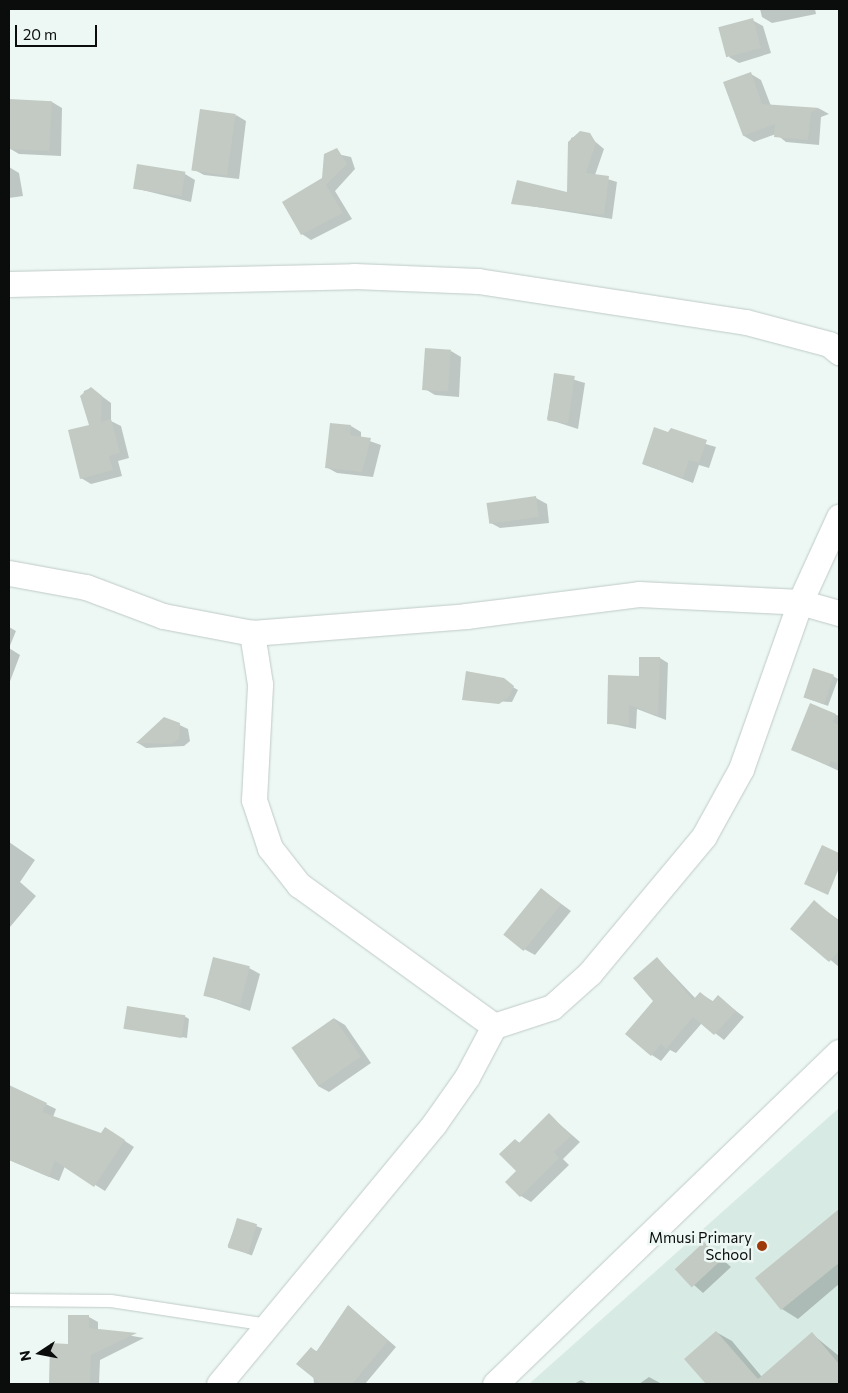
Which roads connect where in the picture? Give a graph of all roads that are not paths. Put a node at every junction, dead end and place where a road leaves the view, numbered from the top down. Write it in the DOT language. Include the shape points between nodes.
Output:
graph roads {
  1 [pos="9,284"];
  2 [pos="839,352"];
  3 [pos="839,517"];
  4 [pos="9,573"];
  5 [pos="800,602"];
  6 [pos="839,613"];
  7 [pos="252,632"];
  8 [pos="494,1026"];
  9 [pos="839,1052"];
  10 [pos="9,1300"];
  11 [pos="268,1325"];
  12 [pos="219,1384"];
  13 [pos="495,1384"];
  1 -- 2 [label="street" via="354,276 478,281 746,322 828,344"];
  3 -- 5 [label="street"];
  4 -- 7 [label="street" via="86,587 163,616"];
  5 -- 6 [label="street"];
  5 -- 7 [label="street" via="639,594 466,616"];
  5 -- 8 [label="street" via="741,769 704,836 590,973 552,1007"];
  7 -- 8 [label="street" via="260,684 254,800 270,848 306,891"];
  8 -- 11 [label="street" via="467,1076 434,1124"];
  9 -- 13 [label="street"];
  10 -- 11 [label="lane" via="112,1301"];
  11 -- 12 [label="street"];
}
